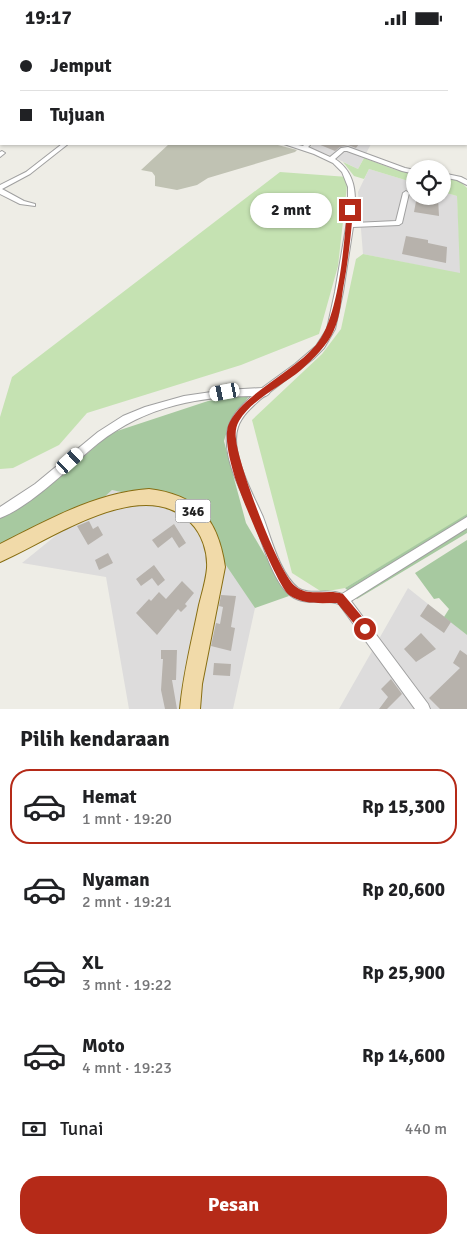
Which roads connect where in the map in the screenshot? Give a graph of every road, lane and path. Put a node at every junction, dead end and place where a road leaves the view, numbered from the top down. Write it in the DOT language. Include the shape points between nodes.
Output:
graph roads {
  1 [pos="64,145"];
  2 [pos="306,146"];
  3 [pos="330,160"];
  4 [pos="406,170"];
  5 [pos="451,177"];
  6 [pos="467,183"];
  7 [pos="0,189"];
  8 [pos="406,193"];
  9 [pos="33,205"];
  10 [pos="350,225"];
  11 [pos="266,392"];
  12 [pos="0,513"];
  13 [pos="467,522"];
  14 [pos="0,553"];
  15 [pos="343,601"];
  16 [pos="190,709"];
  17 [pos="423,709"];
  1 -- 7 [label="street" via="28,173"];
  2 -- 3 [label="street"];
  3 -- 4 [label="street" via="346,148"];
  3 -- 10 [label="street" via="348,177"];
  5 -- 6 [label="street"];
  7 -- 9 [label="street" via="22,203"];
  8 -- 10 [label="street" via="399,223"];
  10 -- 11 [label="street" via="330,330 305,361"];
  11 -- 12 [label="street" via="225,392 139,413 109,429 50,479"];
  11 -- 15 [label="street" via="250,403 236,418 232,428 231,439 240,479 291,590 304,597 334,597"];
  13 -- 15 [label="street"];
  14 -- 16 [label="main road, 346" via="91,511 130,498 162,499 186,506 202,522 215,549 216,567 192,684"];
  15 -- 17 [label="street"];
}
